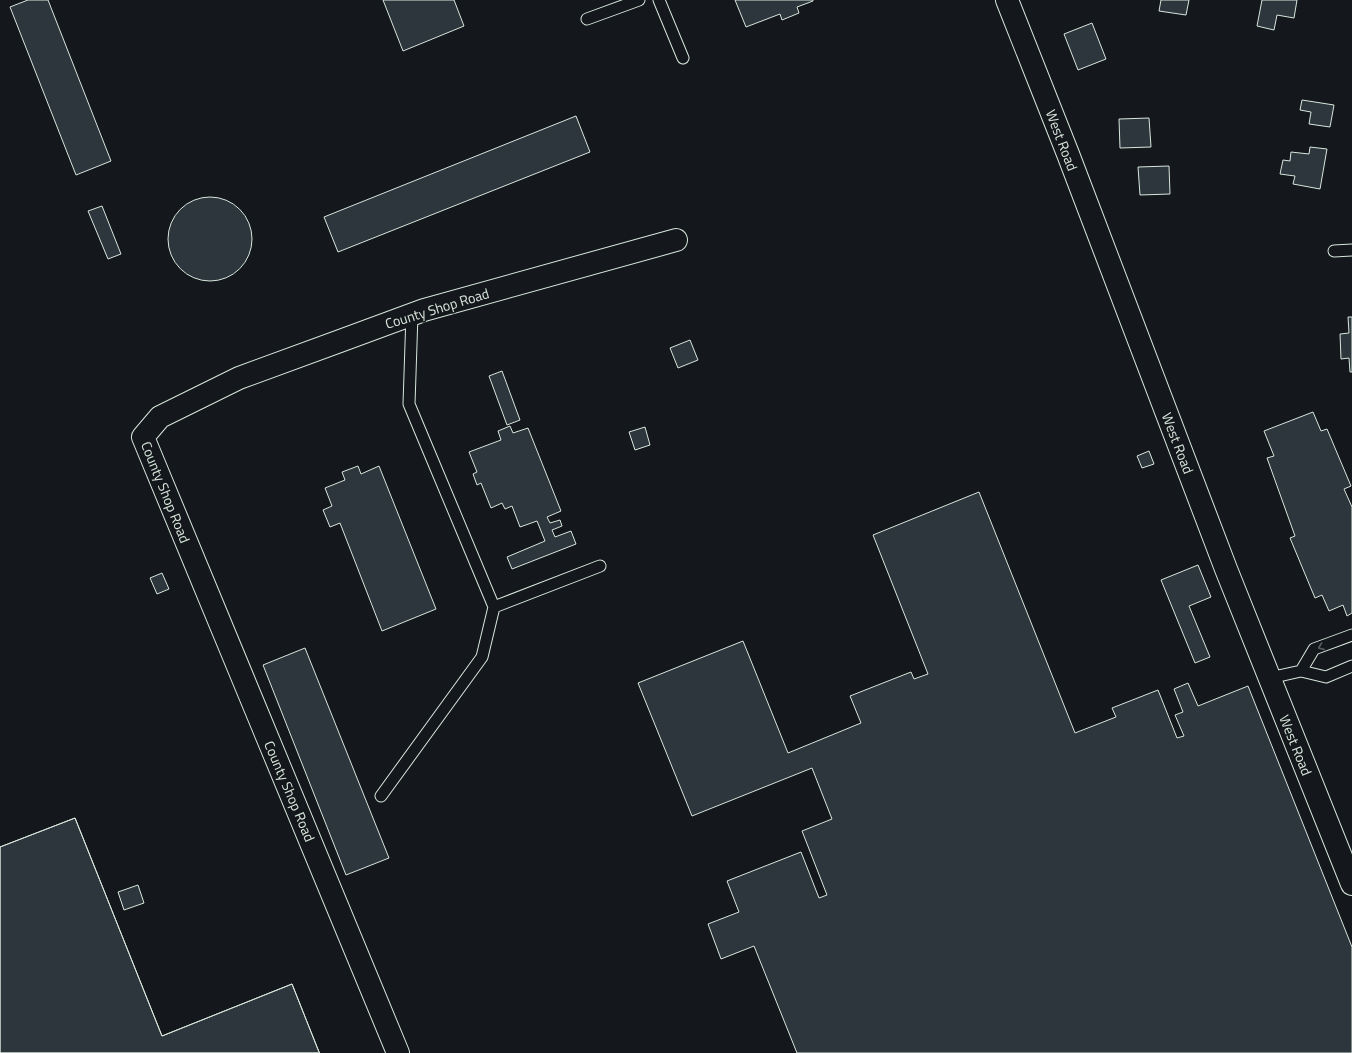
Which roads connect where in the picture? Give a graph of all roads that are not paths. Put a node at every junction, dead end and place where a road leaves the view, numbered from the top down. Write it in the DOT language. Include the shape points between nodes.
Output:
graph roads {
  1 [pos="639,0"];
  2 [pos="660,0"];
  3 [pos="1007,0"];
  4 [pos="587,19"];
  5 [pos="684,58"];
  6 [pos="676,240"];
  7 [pos="1352,250"];
  8 [pos="1334,251"];
  9 [pos="412,314"];
  10 [pos="600,566"];
  11 [pos="494,607"];
  12 [pos="1352,635"];
  13 [pos="1352,666"];
  14 [pos="1301,671"];
  15 [pos="1270,678"];
  16 [pos="381,796"];
  17 [pos="1352,884"];
  18 [pos="398,1053"];
  1 -- 4 [label="lane"];
  2 -- 5 [label="lane"];
  3 -- 15 [label="street, West Road"];
  6 -- 9 [label="street, County Shop Road"];
  7 -- 8 [label="lane"];
  9 -- 11 [label="lane" via="409,404"];
  9 -- 18 [label="street, County Shop Road" via="239,378 160,417 143,437"];
  10 -- 11 [label="lane"];
  11 -- 16 [label="lane" via="482,657"];
  12 -- 14 [label="lane, one-way" via="1314,650"];
  13 -- 14 [label="lane" via="1326,677"];
  14 -- 15 [label="lane"];
  15 -- 17 [label="street, West Road"];
}
